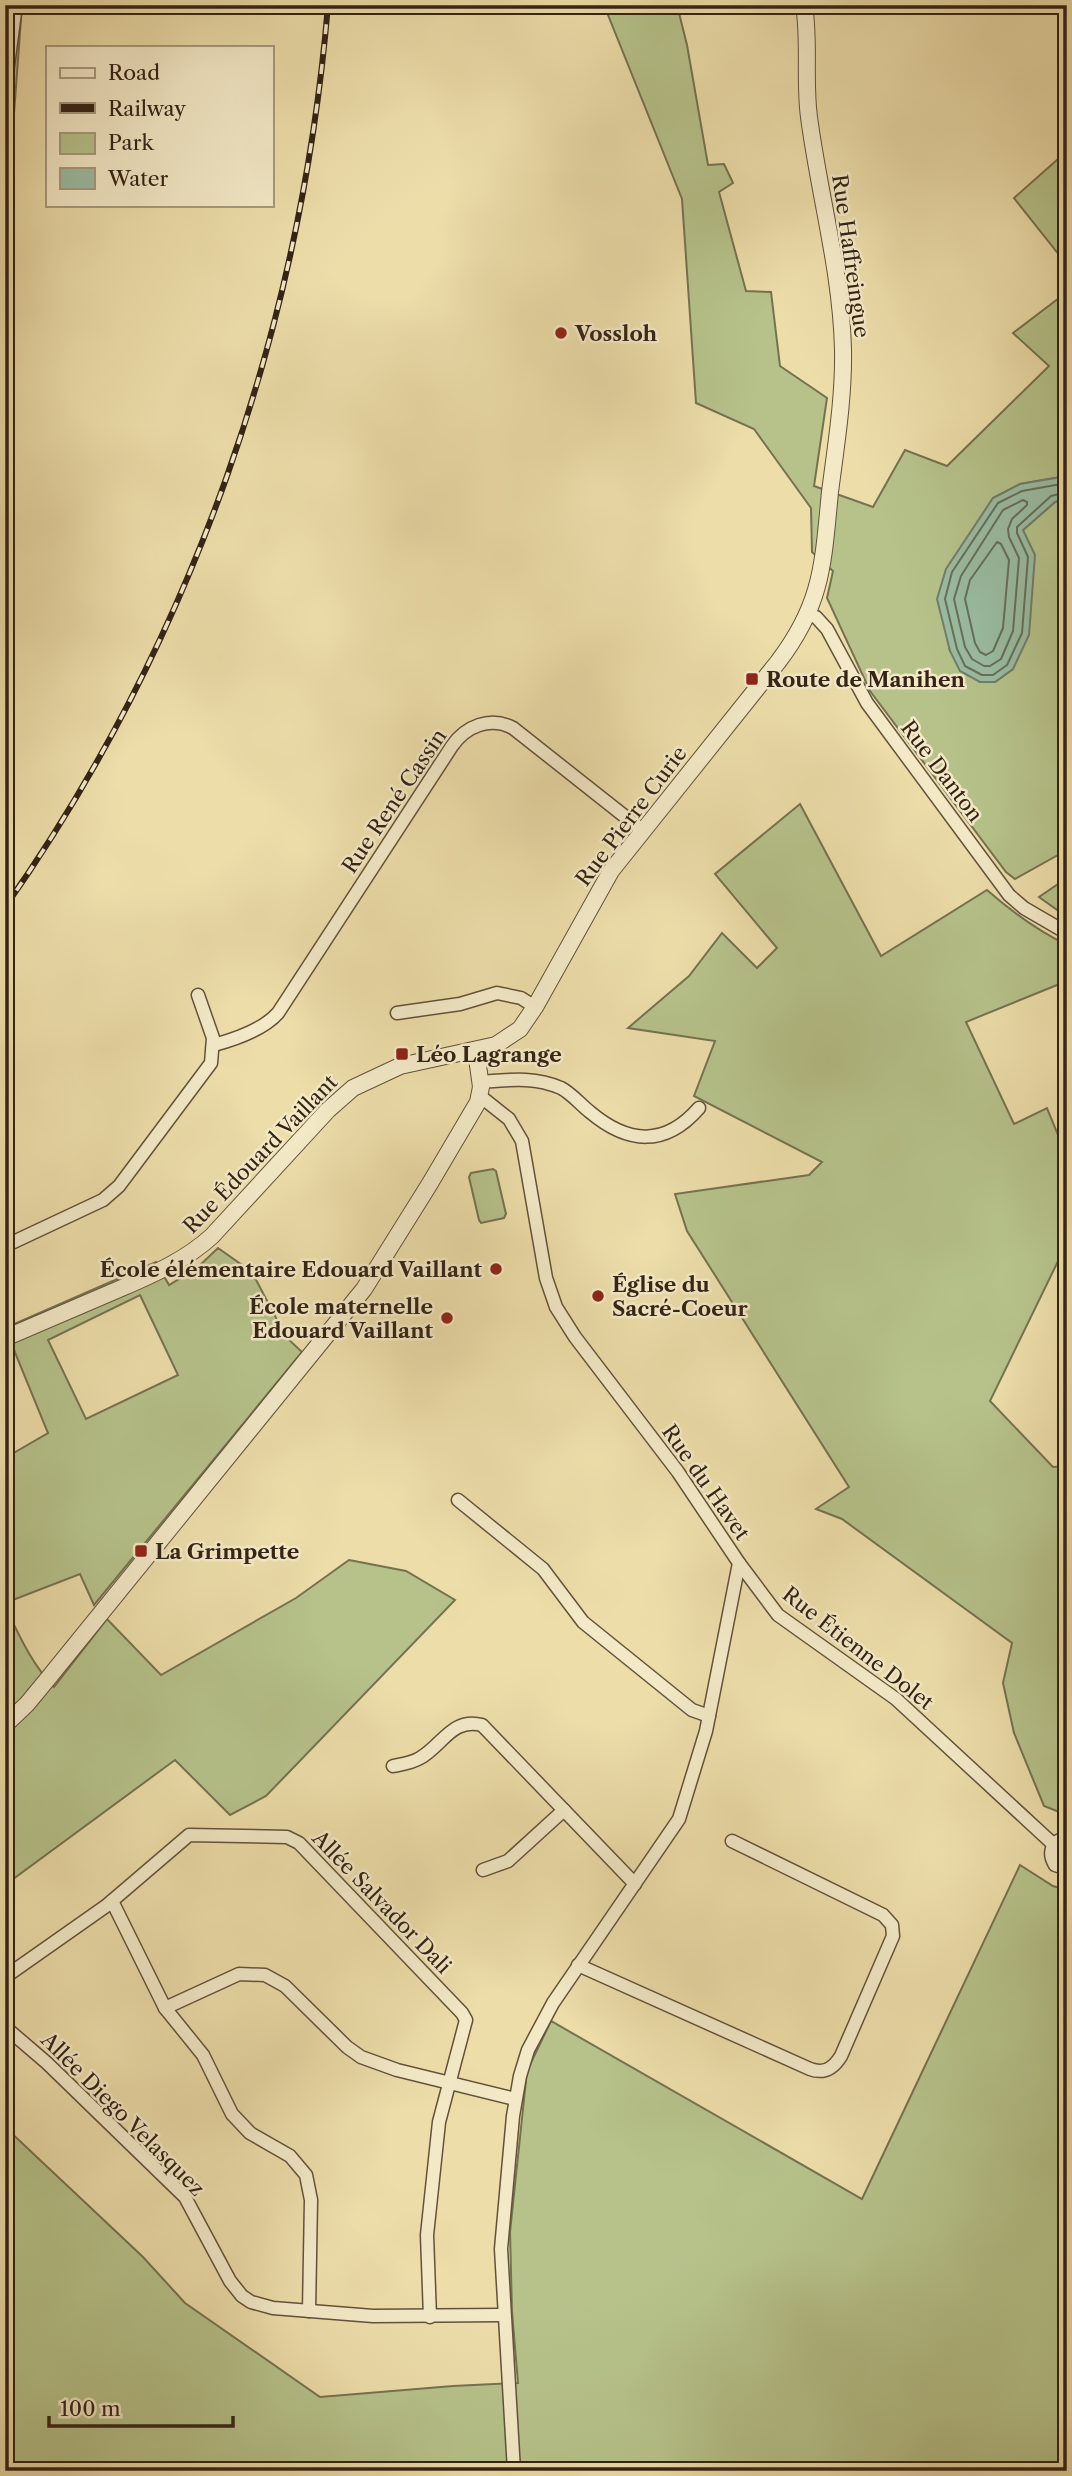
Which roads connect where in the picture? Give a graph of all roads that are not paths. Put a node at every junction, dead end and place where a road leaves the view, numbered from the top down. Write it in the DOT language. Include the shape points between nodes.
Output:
graph roads {
  1 [pos="16,5"];
  2 [pos="804,5"];
  3 [pos="5,88"];
  4 [pos="815,595"];
  5 [pos="808,615"];
  6 [pos="642,831"];
  7 [pos="1067,933"];
  8 [pos="198,995"];
  9 [pos="535,1007"];
  10 [pos="397,1013"];
  11 [pos="214,1045"];
  12 [pos="476,1051"];
  13 [pos="480,1089"];
  14 [pos="699,1108"];
  15 [pos="5,1247"];
  16 [pos="44,1323"];
  17 [pos="5,1338"];
  18 [pos="5,1347"];
  19 [pos="458,1500"];
  20 [pos="739,1563"];
  21 [pos="709,1716"];
  22 [pos="5,1725"];
  23 [pos="393,1766"];
  24 [pos="564,1810"];
  25 [pos="1067,1838"];
  26 [pos="732,1841"];
  27 [pos="1053,1844"];
  28 [pos="1067,1869"];
  29 [pos="483,1870"];
  30 [pos="635,1884"];
  31 [pos="112,1901"];
  32 [pos="578,1965"];
  33 [pos="5,1977"];
  34 [pos="165,2008"];
  35 [pos="5,2027"];
  36 [pos="449,2083"];
  37 [pos="515,2099"];
  38 [pos="309,2311"];
  39 [pos="503,2315"];
  40 [pos="430,2317"];
  41 [pos="514,2471"];
  1 -- 3 [label="street"];
  2 -- 4 [label="street, Rue Haffreingue" via="808,112 835,266 843,348 824,549"];
  4 -- 5 [label="street, Rue Pierre Curie"];
  5 -- 6 [label="street, Rue Pierre Curie" via="778,662"];
  5 -- 7 [label="street, Rue Danton" via="827,629 867,704 1009,895"];
  6 -- 9 [label="street, Rue Pierre Curie" via="606,878"];
  6 -- 11 [label="street, Rue René Cassin" via="513,727 495,722 470,728 452,746 278,1013 258,1028"];
  8 -- 11 [label="street"];
  9 -- 10 [label="street" via="521,998 497,993 460,1004"];
  9 -- 12 [label="street, Rue Pierre Curie" via="514,1035"];
  11 -- 15 [label="street" via="209,1068 115,1192"];
  12 -- 13 [label="street"];
  12 -- 16 [label="street, Rue Édouard Vaillant" via="400,1066 353,1088 196,1250"];
  13 -- 14 [label="street" via="524,1078 562,1089 614,1130 635,1136 676,1130"];
  13 -- 20 [label="street, Rue du Havet" via="509,1119 522,1141 546,1278 556,1307"];
  13 -- 22 [label="street" via="429,1185 362,1292 39,1690"];
  16 -- 17 [label="street, Rue Édouard Vaillant"];
  16 -- 18 [label="street, Rue Édouard Vaillant"];
  19 -- 21 [label="street" via="543,1569 583,1622 692,1710"];
  20 -- 21 [label="street, Rue du Havet"];
  20 -- 27 [label="street, Rue Étienne Dolet" via="778,1615 896,1699"];
  21 -- 30 [label="street, Rue du Havet" via="679,1819"];
  23 -- 24 [label="street" via="419,1759 454,1729 476,1723"];
  24 -- 29 [label="street" via="513,1857"];
  24 -- 30 [label="street"];
  25 -- 27 [label="street"];
  26 -- 32 [label="street" via="883,1915 892,1925 886,1952 841,2056 831,2068 810,2069"];
  27 -- 28 [label="street, Rue Étienne Dolet" via="1053,1862"];
  30 -- 32 [label="street, Rue du Havet"];
  31 -- 33 [label="street, Allée Salvador Dali"];
  31 -- 34 [label="street"];
  31 -- 36 [label="street, Allée Salvador Dali" via="189,1835 295,1840 465,2017"];
  32 -- 37 [label="street, Rue du Havet" via="525,2058"];
  34 -- 36 [label="street" via="239,1974 265,1975 285,1986 357,2055"];
  34 -- 38 [label="street" via="203,2055 240,2124 290,2156 306,2175 311,2200"];
  35 -- 38 [label="street, Allée Diego Velasquez" via="185,2197 242,2296 267,2307"];
  36 -- 37 [label="street"];
  36 -- 40 [label="street, Allée Salvador Dali" via="439,2122 428,2226"];
  37 -- 39 [label="street, Rue du Havet" via="502,2229"];
  38 -- 40 [label="street, Allée Diego Velasquez"];
  39 -- 40 [label="street, Allée Diego Velasquez"];
  39 -- 41 [label="street, Rue du Havet"];
}
